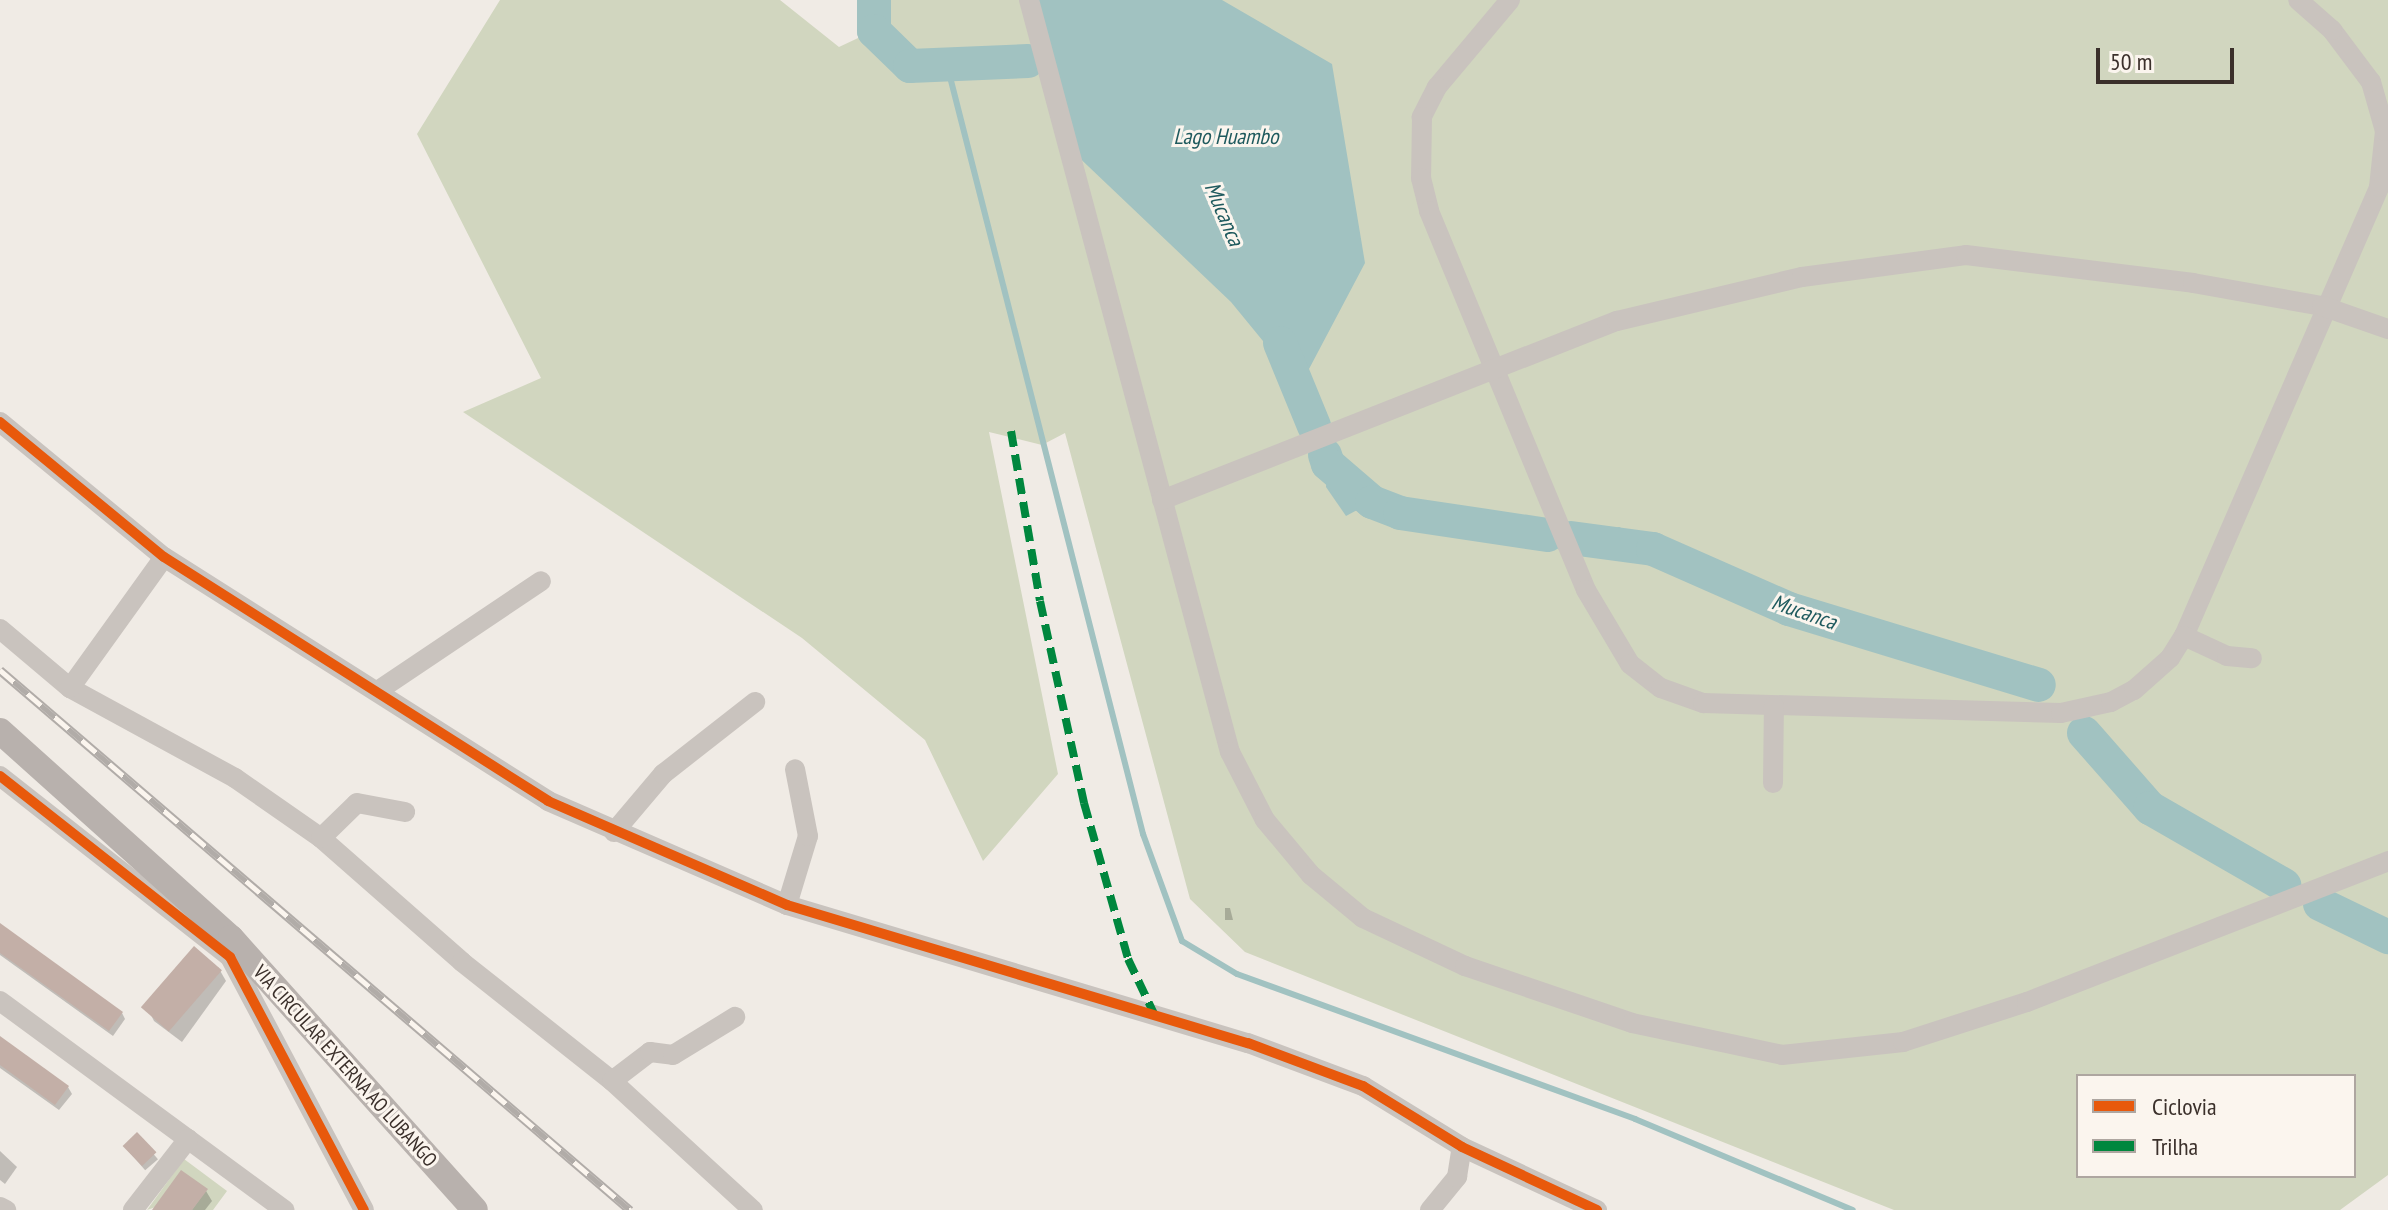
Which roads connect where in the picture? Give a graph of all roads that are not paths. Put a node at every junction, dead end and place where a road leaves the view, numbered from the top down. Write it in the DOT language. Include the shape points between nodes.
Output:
graph roads {
  1 [pos="1029,0"];
  2 [pos="1510,0"];
  3 [pos="2298,0"];
  4 [pos="2326,307"];
  5 [pos="2388,329"];
  6 [pos="1493,366"];
  7 [pos="0,422"];
  8 [pos="1162,500"];
  9 [pos="164,557"];
  10 [pos="541,581"];
  11 [pos="0,629"];
  12 [pos="2184,636"];
  13 [pos="2252,658"];
  14 [pos="70,688"];
  15 [pos="379,690"];
  16 [pos="755,702"];
  17 [pos="1774,706"];
  18 [pos="0,731"];
  19 [pos="795,769"];
  20 [pos="0,776"];
  21 [pos="1773,783"];
  22 [pos="405,812"];
  23 [pos="614,832"];
  24 [pos="321,838"];
  25 [pos="2388,861"];
  26 [pos="787,905"];
  27 [pos="0,1001"];
  28 [pos="735,1017"];
  29 [pos="612,1081"];
  30 [pos="188,1139"];
  31 [pos="1462,1147"];
  32 [pos="0,1207"];
  33 [pos="6,1210"];
  34 [pos="133,1210"];
  35 [pos="284,1210"];
  36 [pos="364,1210"];
  37 [pos="475,1210"];
  38 [pos="753,1210"];
  39 [pos="1430,1210"];
  40 [pos="1597,1210"];
  1 -- 8 [label="street"];
  2 -- 6 [label="street" via="1437,87 1422,117 1418,148 1429,211"];
  3 -- 4 [label="street" via="2332,30 2371,82 2385,131 2379,187"];
  4 -- 5 [label="street"];
  4 -- 6 [label="street" via="2193,283 1966,255 1787,281 1617,321"];
  4 -- 12 [label="street"];
  6 -- 8 [label="street"];
  6 -- 17 [label="street" via="1586,590 1630,664 1661,688 1703,703"];
  7 -- 9 [label="street"];
  8 -- 25 [label="street" via="1230,752 1265,820 1311,875 1363,918 1465,966 1632,1023 1782,1055 1903,1042 2027,1002"];
  9 -- 14 [label="street"];
  9 -- 15 [label="street"];
  10 -- 15 [label="street"];
  11 -- 14 [label="street"];
  12 -- 13 [label="street" via="2227,656"];
  12 -- 17 [label="street" via="2154,676 2111,702 2086,709 2061,713"];
  14 -- 24 [label="street" via="235,778"];
  15 -- 23 [label="street" via="548,801"];
  16 -- 23 [label="street" via="663,774"];
  17 -- 21 [label="street"];
  18 -- 37 [label="main road, VIA CIRCULAR EXTERNA AO LUBANGO" via="231,938"];
  19 -- 26 [label="street" via="808,836"];
  20 -- 36 [label="street" via="230,957"];
  22 -- 24 [label="street" via="357,803"];
  23 -- 26 [label="street"];
  24 -- 29 [label="street" via="462,962"];
  26 -- 31 [label="street" via="1248,1043 1363,1086"];
  27 -- 30 [label="street"];
  28 -- 29 [label="street" via="673,1055 650,1052"];
  29 -- 38 [label="street"];
  30 -- 34 [label="street"];
  30 -- 35 [label="street"];
  31 -- 39 [label="street" via="1457,1177"];
  31 -- 40 [label="street"];
  32 -- 33 [label="street"];
}
